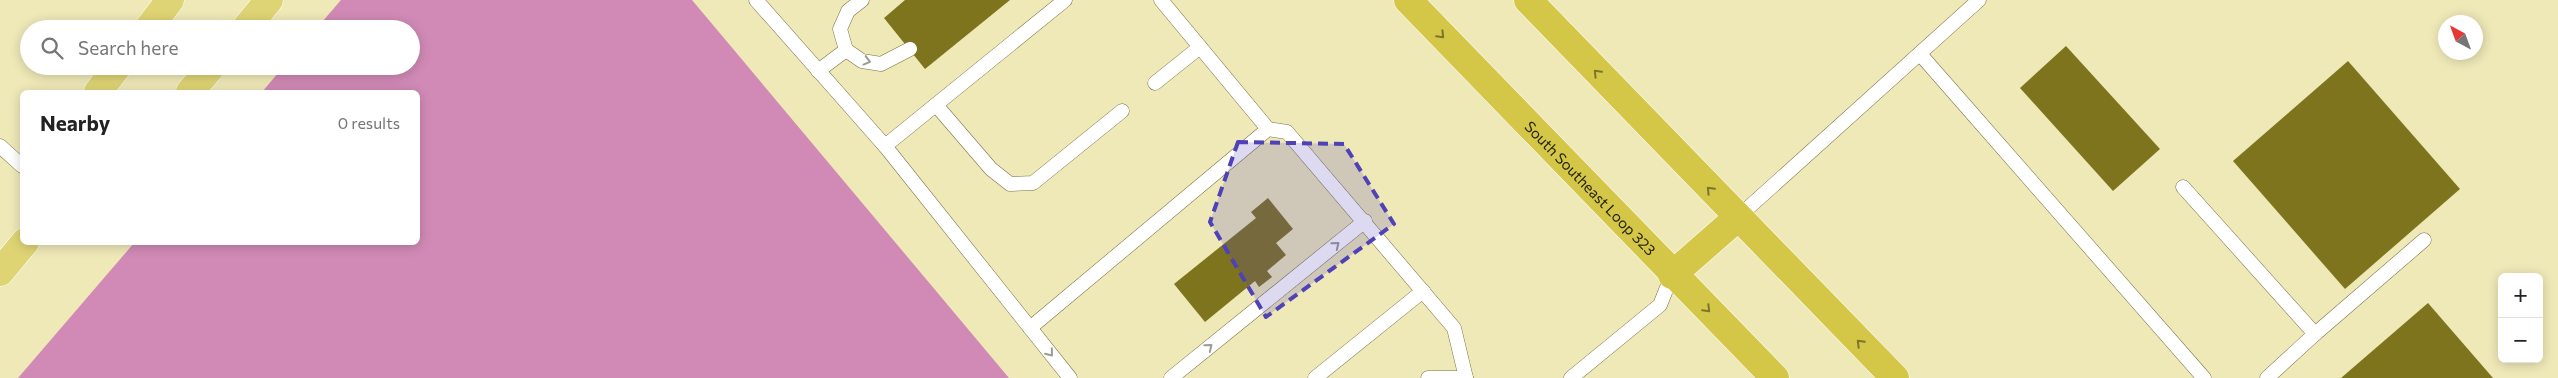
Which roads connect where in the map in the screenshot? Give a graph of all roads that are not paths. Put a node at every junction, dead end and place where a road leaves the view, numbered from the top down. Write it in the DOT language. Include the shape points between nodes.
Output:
graph roads {
  1 [pos="170,0"];
  2 [pos="270,0"];
  3 [pos="756,0"];
  4 [pos="862,0"];
  5 [pos="1065,0"];
  6 [pos="1161,0"];
  7 [pos="1408,0"];
  8 [pos="1528,0"];
  9 [pos="1979,0"];
  10 [pos="155,20"];
  11 [pos="253,20"];
  12 [pos="1200,47"];
  13 [pos="910,49"];
  14 [pos="846,50"];
  15 [pos="1920,54"];
  16 [pos="818,70"];
  17 [pos="111,75"];
  18 [pos="204,75"];
  19 [pos="1155,83"];
  20 [pos="100,90"];
  21 [pos="192,90"];
  22 [pos="936,105"];
  23 [pos="1122,111"];
  24 [pos="1268,129"];
  25 [pos="0,146"];
  26 [pos="885,146"];
  27 [pos="20,164"];
  28 [pos="2183,187"];
  29 [pos="1737,218"];
  30 [pos="1365,221"];
  31 [pos="2424,240"];
  32 [pos="22,245"];
  33 [pos="0,272"];
  34 [pos="1672,275"];
  35 [pos="1423,292"];
  36 [pos="1030,328"];
  37 [pos="2315,334"];
  38 [pos="1070,378"];
  39 [pos="1172,378"];
  40 [pos="1315,378"];
  41 [pos="1428,378"];
  42 [pos="1466,378"];
  43 [pos="1571,378"];
  44 [pos="1774,378"];
  45 [pos="1895,378"];
  46 [pos="2204,378"];
  47 [pos="2267,378"];
  1 -- 10 [label="main road"];
  2 -- 11 [label="main road"];
  3 -- 16 [label="lane"];
  4 -- 14 [label="lane" via="848,12 840,29"];
  5 -- 22 [label="lane"];
  6 -- 12 [label="lane"];
  7 -- 34 [label="highway, South Southeast Loop 323, one-way"];
  29 -- 8 [label="highway, one-way"];
  9 -- 15 [label="lane"];
  12 -- 19 [label="lane"];
  12 -- 24 [label="lane"];
  14 -- 13 [label="lane, one-way" via="862,62 881,64"];
  14 -- 16 [label="lane"];
  15 -- 29 [label="lane"];
  15 -- 46 [label="lane"];
  16 -- 26 [label="lane"];
  17 -- 20 [label="main road"];
  18 -- 21 [label="main road"];
  22 -- 23 [label="lane" via="991,169 1010,184 1033,182"];
  22 -- 26 [label="lane"];
  24 -- 30 [label="lane" via="1287,132"];
  24 -- 36 [label="lane"];
  25 -- 27 [label="lane"];
  26 -- 36 [label="lane"];
  28 -- 37 [label="lane"];
  29 -- 34 [label="highway"];
  45 -- 29 [label="highway, one-way"];
  30 -- 35 [label="lane"];
  39 -- 30 [label="lane, one-way"];
  31 -- 37 [label="lane"];
  32 -- 33 [label="main road"];
  34 -- 43 [label="lane" via="1660,305"];
  34 -- 44 [label="highway, South Southeast Loop 323, one-way"];
  35 -- 40 [label="lane"];
  35 -- 42 [label="lane" via="1454,328"];
  36 -- 38 [label="lane, one-way"];
  37 -- 47 [label="lane"];
  41 -- 42 [label="lane"];
}
